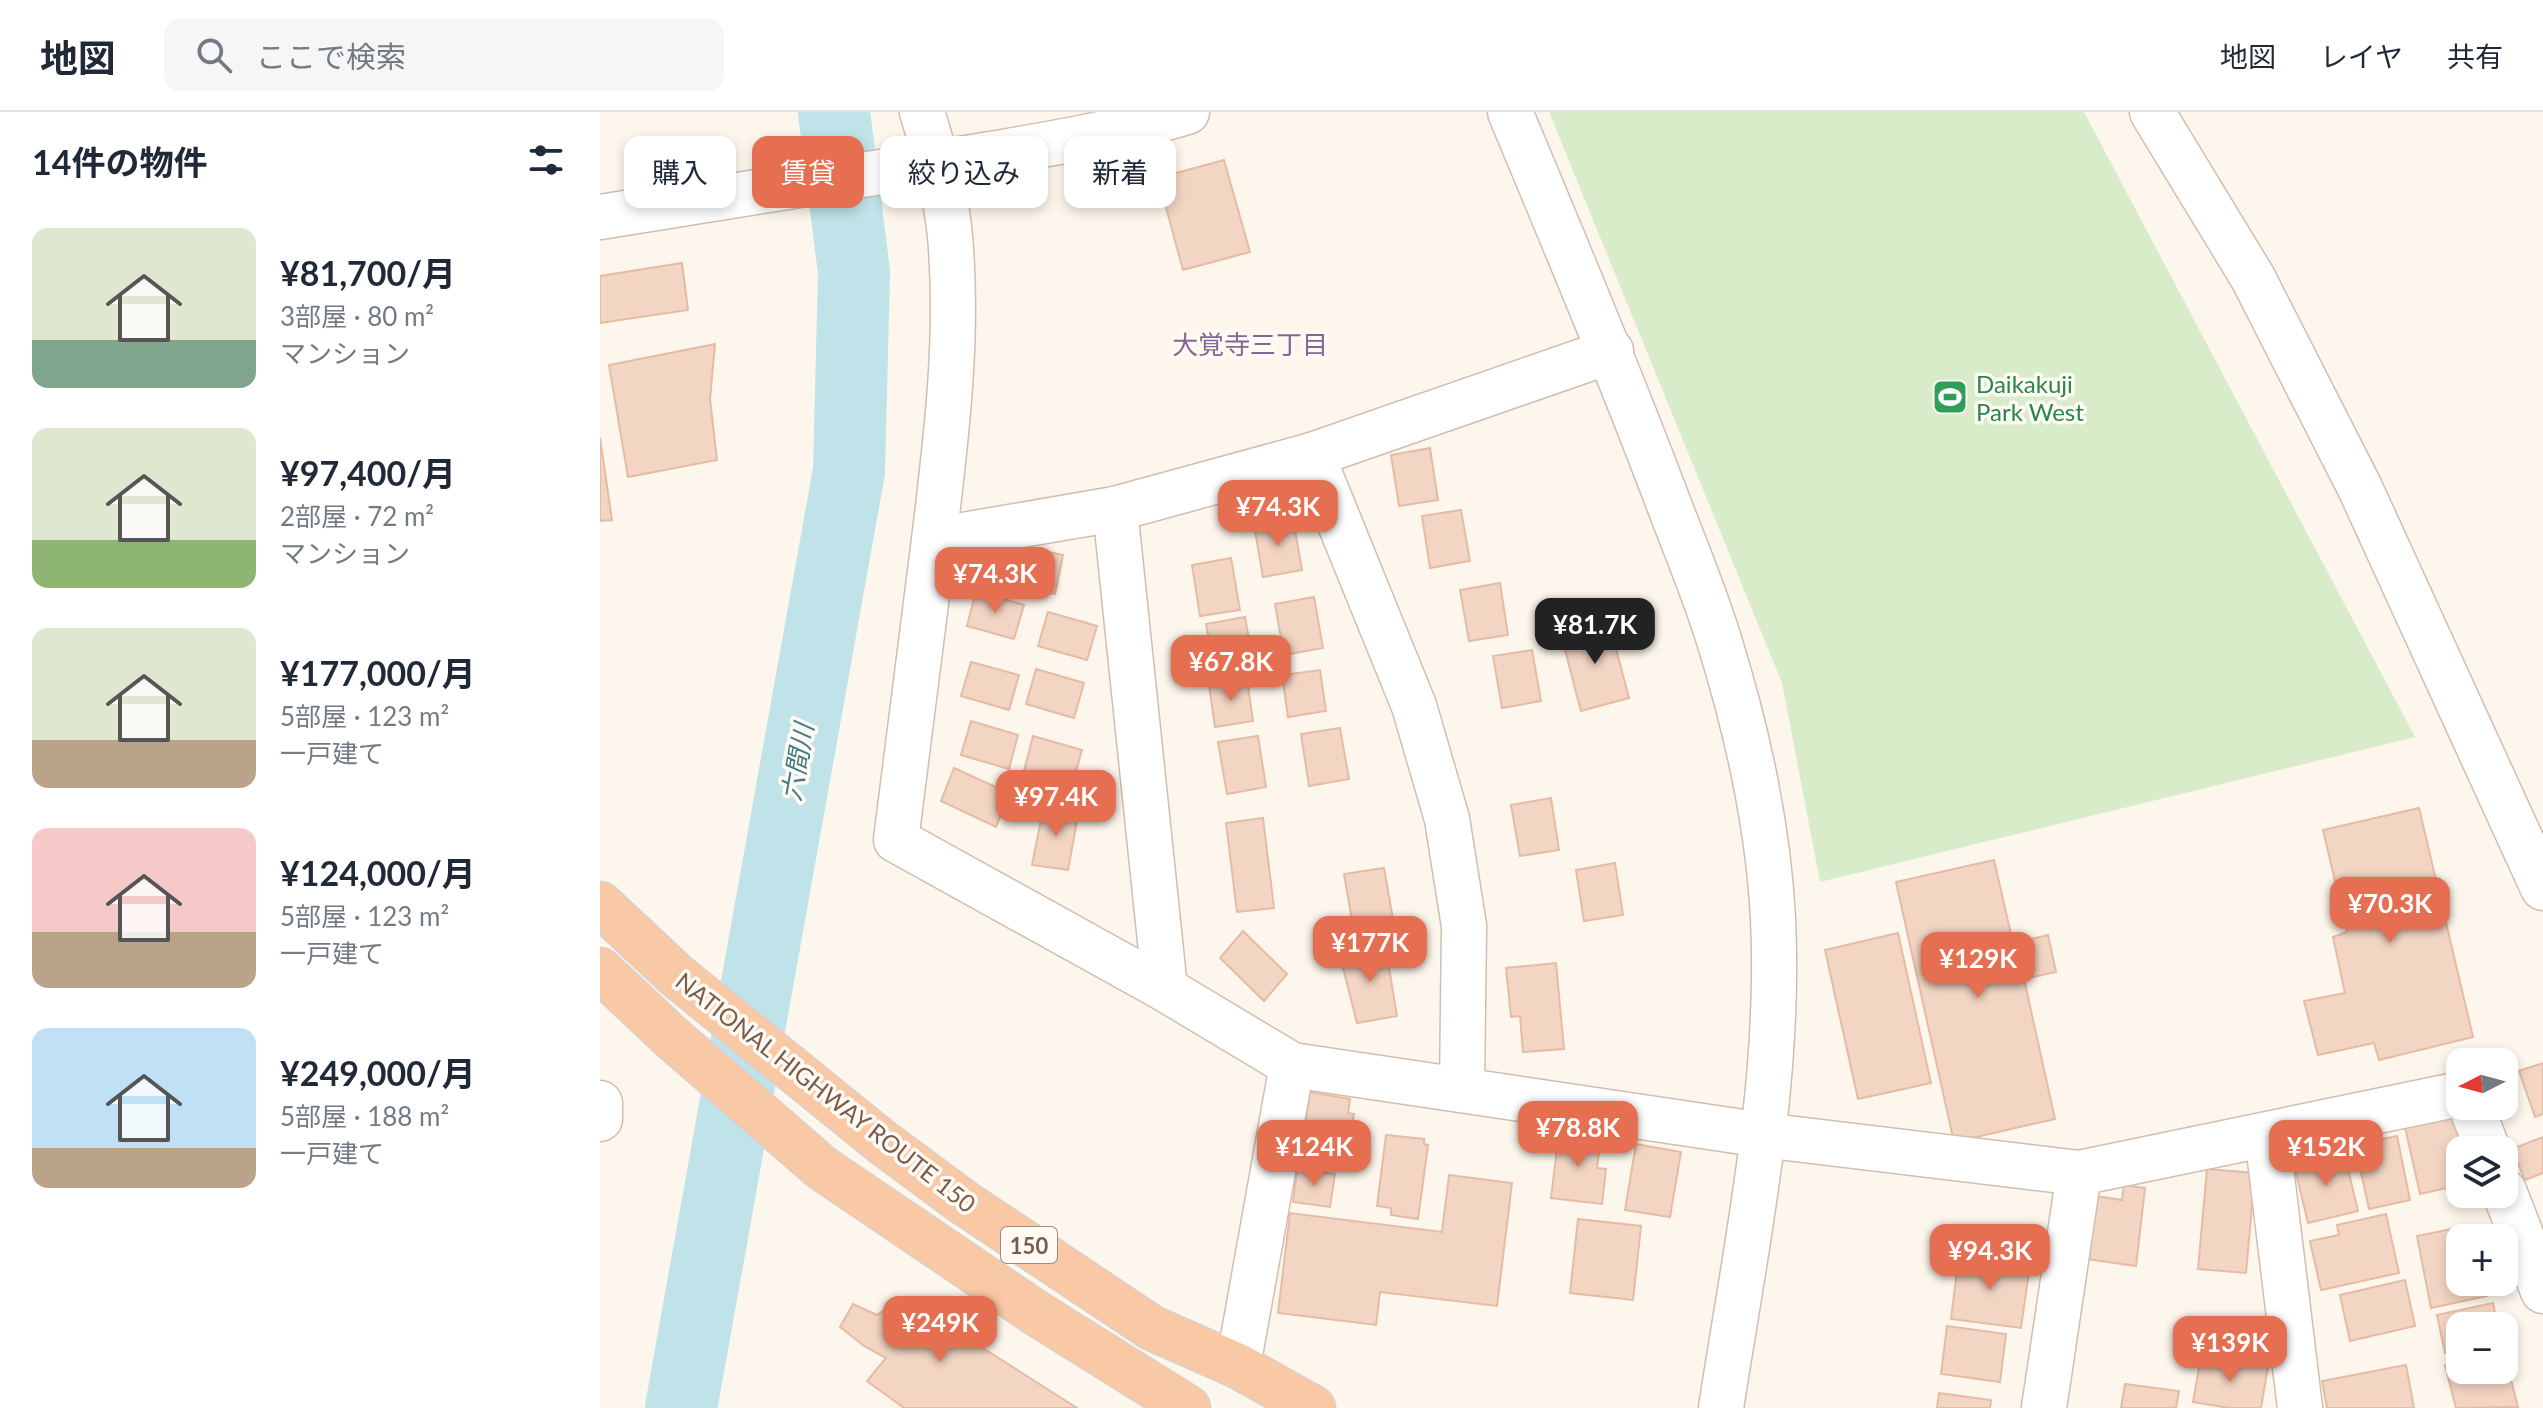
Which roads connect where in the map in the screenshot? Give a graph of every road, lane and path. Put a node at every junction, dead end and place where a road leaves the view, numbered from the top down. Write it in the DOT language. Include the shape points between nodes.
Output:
graph roads {
  1 [pos="922,112"];
  2 [pos="1187,112"];
  3 [pos="1510,112"];
  4 [pos="2152,112"];
  5 [pos="924,136"];
  6 [pos="1048,144"];
  7 [pos="880,172"];
  8 [pos="941,208"];
  9 [pos="600,217"];
  10 [pos="1611,351"];
  11 [pos="1312,455"];
  12 [pos="1115,509"];
  13 [pos="934,540"];
  14 [pos="2543,888"];
  15 [pos="600,904"];
  16 [pos="600,970"];
  17 [pos="1165,989"];
  18 [pos="1292,1065"];
  19 [pos="1462,1090"];
  20 [pos="2446,1097"];
  21 [pos="600,1103"];
  22 [pos="600,1119"];
  23 [pos="1763,1135"];
  24 [pos="2267,1135"];
  25 [pos="2079,1173"];
  26 [pos="2511,1208"];
  27 [pos="2543,1291"];
  28 [pos="1238,1366"];
  29 [pos="1188,1408"];
  30 [pos="1313,1408"];
  31 [pos="1721,1408"];
  32 [pos="2044,1408"];
  33 [pos="2300,1408"];
  1 -- 5 [label="street"];
  2 -- 6 [label="street"];
  3 -- 10 [label="street"];
  4 -- 14 [label="street" via="2253,278 2353,474"];
  7 -- 9 [label="street"];
  8 -- 13 [label="street" via="950,235 954,326"];
  10 -- 11 [label="street"];
  10 -- 23 [label="street" via="1718,636 1744,725 1766,838 1773,1027"];
  11 -- 12 [label="street"];
  11 -- 19 [label="street" via="1414,706 1447,819 1464,926"];
  12 -- 13 [label="street"];
  12 -- 17 [label="street"];
  13 -- 17 [label="street" via="896,840"];
  15 -- 28 [label="highway, NATIONAL HIGHWAY ROUTE 150 / 150" via="677,976 963,1202 1152,1328"];
  16 -- 29 [label="highway, NATIONAL HIGHWAY ROUTE 150 / 150" via="822,1168"];
  17 -- 18 [label="street"];
  18 -- 19 [label="street"];
  18 -- 28 [label="street"];
  19 -- 23 [label="street"];
  20 -- 24 [label="street"];
  21 -- 22 [label="street"];
  23 -- 25 [label="street"];
  23 -- 31 [label="street"];
  24 -- 25 [label="street"];
  24 -- 33 [label="street"];
  25 -- 32 [label="street"];
  26 -- 27 [label="street"];
  28 -- 30 [label="highway, NATIONAL HIGHWAY ROUTE 150 / 150"];
}
